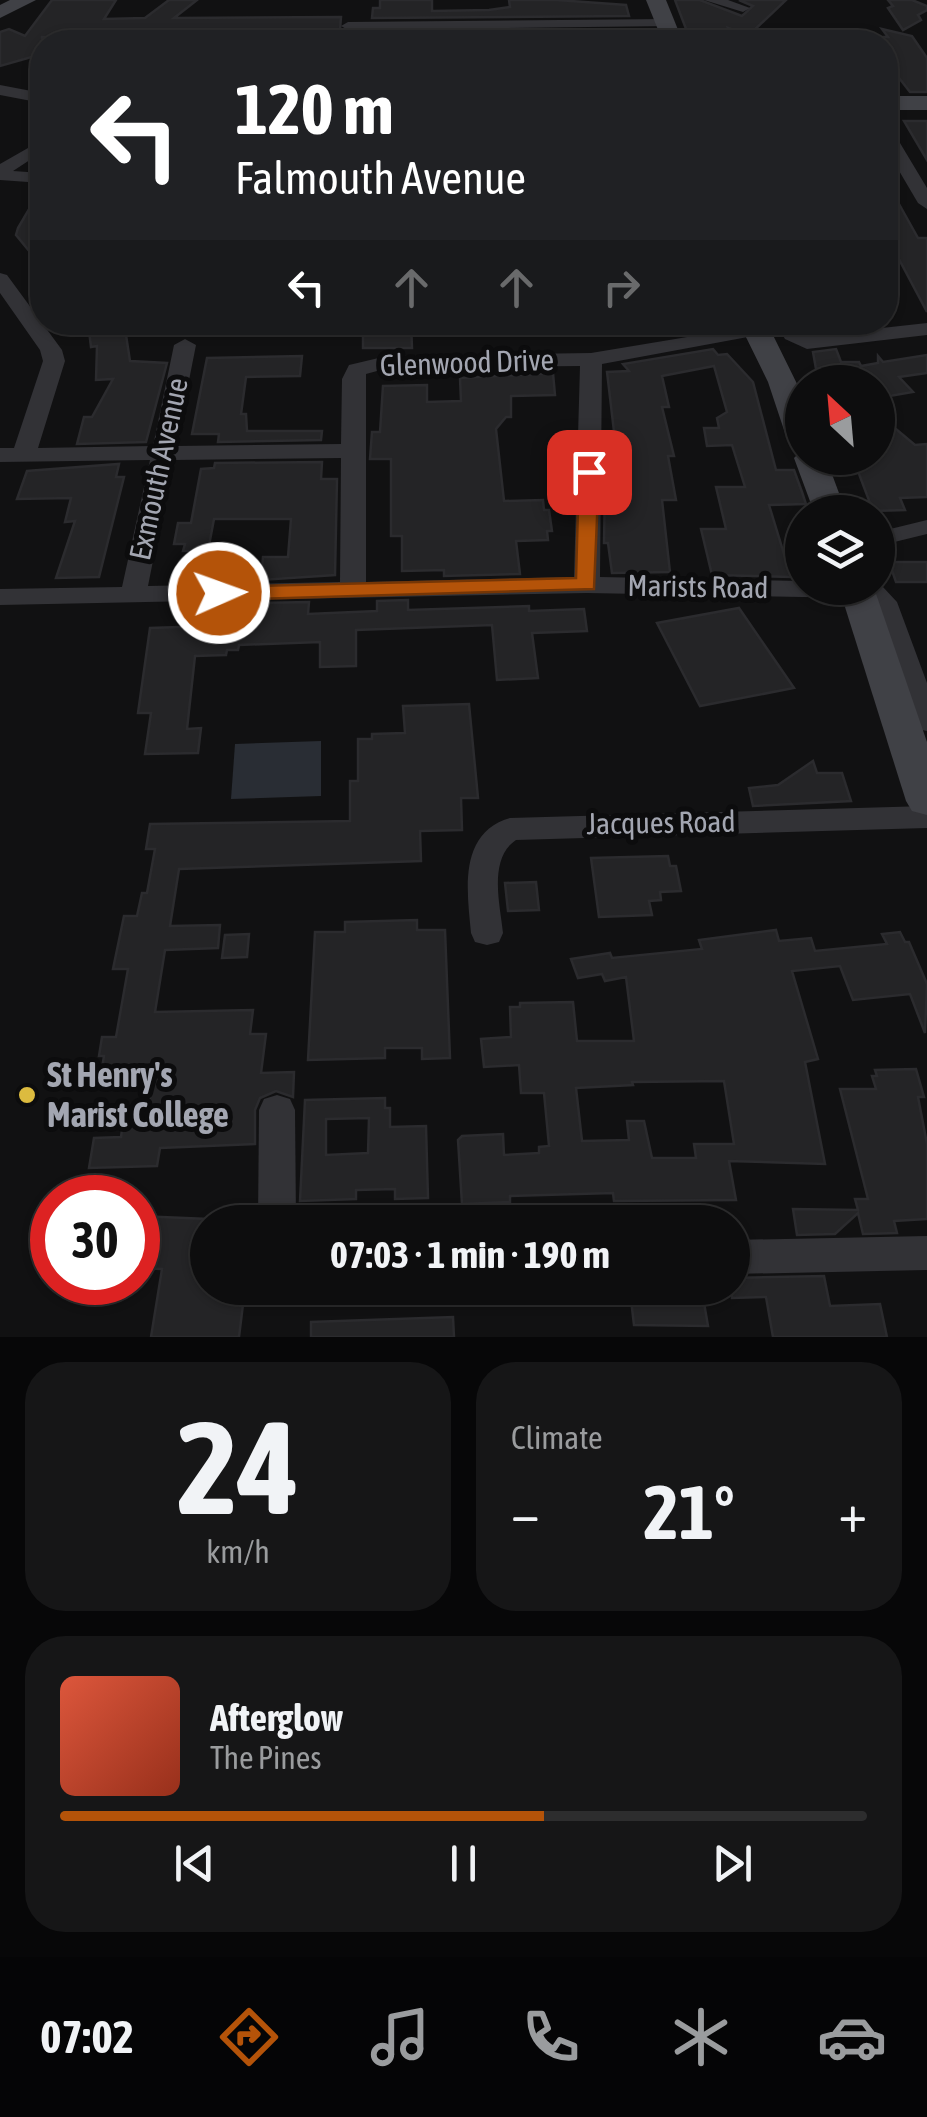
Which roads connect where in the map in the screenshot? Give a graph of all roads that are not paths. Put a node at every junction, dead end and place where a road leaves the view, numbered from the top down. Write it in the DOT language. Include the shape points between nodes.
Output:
graph roads {
  1 [pos="26,0"];
  2 [pos="656,0"];
  3 [pos="711,0"];
  4 [pos="743,8"];
  5 [pos="0,12"];
  6 [pos="348,27"];
  7 [pos="508,30"];
  8 [pos="668,30"];
  9 [pos="0,90"];
  10 [pos="30,96"];
  11 [pos="927,102"];
  12 [pos="898,103"];
  13 [pos="30,151"];
  14 [pos="898,154"];
  15 [pos="0,175"];
  16 [pos="30,177"];
  17 [pos="927,203"];
  18 [pos="0,279"];
  19 [pos="30,321"];
  20 [pos="927,329"];
  21 [pos="898,332"];
  22 [pos="40,335"];
  23 [pos="716,335"];
  24 [pos="771,335"];
  25 [pos="792,335"];
  26 [pos="876,335"];
  27 [pos="185,345"];
  28 [pos="591,359"];
  29 [pos="785,388"];
  30 [pos="355,450"];
  31 [pos="12,454"];
  32 [pos="161,454"];
  33 [pos="927,527"];
  34 [pos="895,535"];
  35 [pos="586,584"];
  36 [pos="785,588"];
  37 [pos="353,590"];
  38 [pos="134,593"];
  39 [pos="0,597"];
  40 [pos="861,605"];
  41 [pos="885,605"];
  42 [pos="927,722"];
  43 [pos="927,801"];
  44 [pos="927,817"];
  45 [pos="487,933"];
  46 [pos="278,1110"];
  47 [pos="277,1205"];
  48 [pos="927,1252"];
  49 [pos="750,1257"];
  1 -- 5 [label="street"];
  2 -- 8 [label="street"];
  3 -- 4 [label="street"];
  6 -- 7 [label="street"];
  9 -- 10 [label="street"];
  11 -- 12 [label="street"];
  13 -- 15 [label="street"];
  14 -- 17 [label="street"];
  15 -- 16 [label="street"];
  18 -- 19 [label="street"];
  20 -- 21 [label="street"];
  22 -- 31 [label="street" via="54,361"];
  23 -- 28 [label="street, Glenwood Drive"];
  24 -- 29 [label="street"];
  25 -- 26 [label="street" via="807,343"];
  27 -- 32 [label="street, Exmouth Avenue"];
  28 -- 30 [label="street, Glenwood Drive" via="371,364 352,378"];
  28 -- 35 [label="street"];
  30 -- 32 [label="street"];
  30 -- 37 [label="street"];
  31 -- 32 [label="street"];
  32 -- 38 [label="street, Exmouth Avenue"];
  33 -- 34 [label="street"];
  35 -- 36 [label="street, Marists Road"];
  35 -- 37 [label="street, Marists Road"];
  37 -- 38 [label="street, Marists Road"];
  38 -- 39 [label="street, Marists Road"];
  40 -- 43 [label="street"];
  41 -- 42 [label="street"];
  44 -- 45 [label="street, Jacques Road" via="510,829 495,838 486,856"];
  46 -- 47 [label="street"];
  48 -- 49 [label="street"];
}
